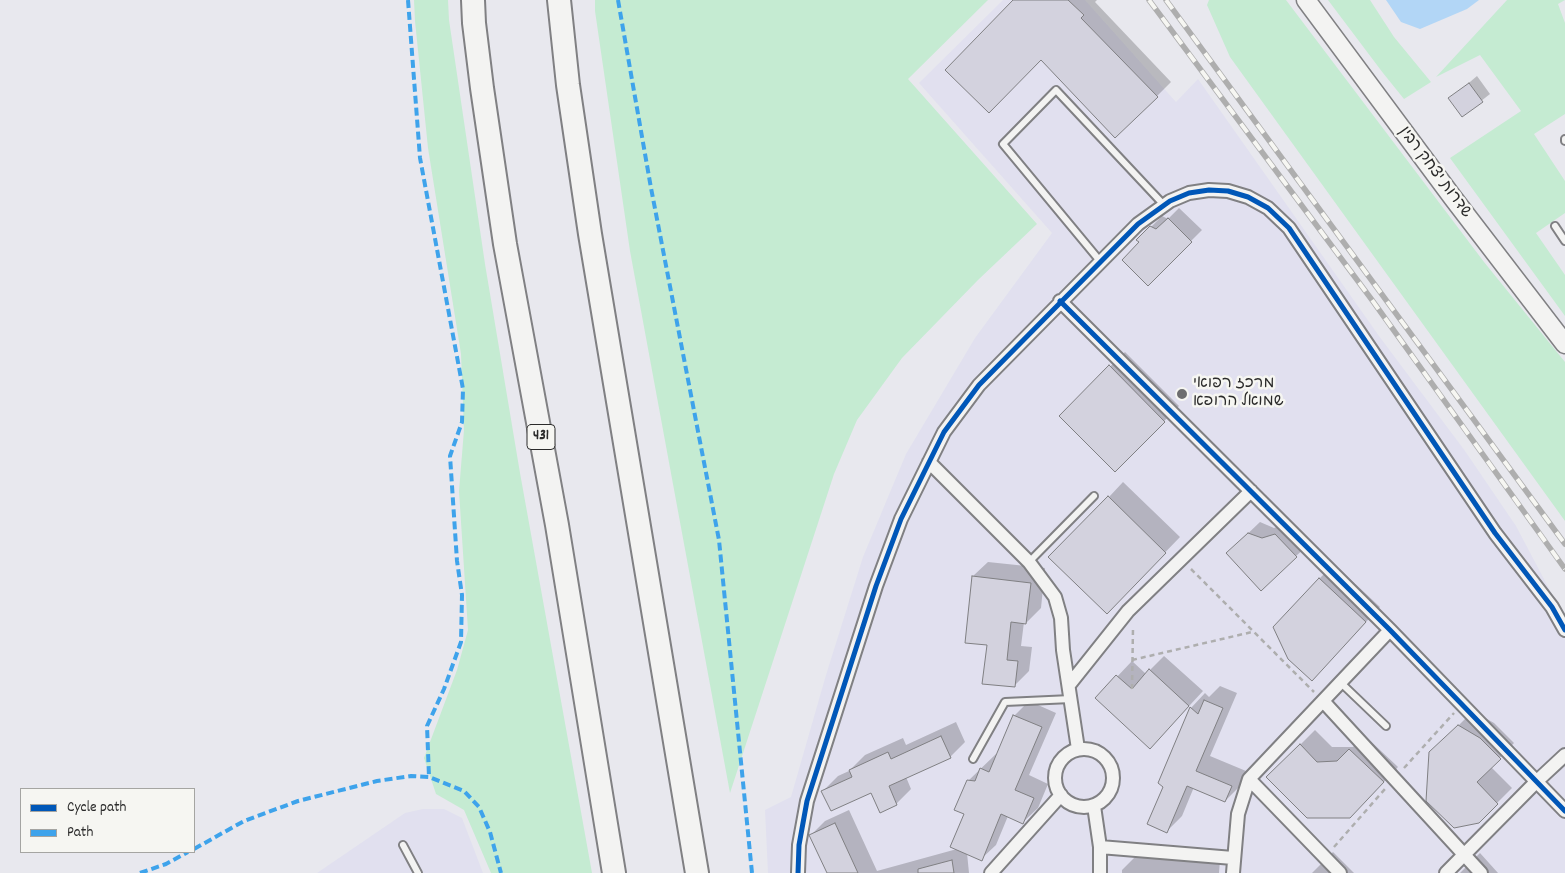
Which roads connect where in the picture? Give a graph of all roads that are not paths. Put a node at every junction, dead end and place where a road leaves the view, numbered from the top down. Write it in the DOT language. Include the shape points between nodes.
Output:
graph roads {
  1 [pos="473,0"];
  2 [pos="559,0"];
  3 [pos="1306,0"];
  4 [pos="1164,205"];
  5 [pos="1555,226"];
  6 [pos="1565,241"];
  7 [pos="1100,261"];
  8 [pos="1060,301"];
  9 [pos="1565,344"];
  10 [pos="929,462"];
  11 [pos="1251,491"];
  12 [pos="1094,496"];
  13 [pos="1029,562"];
  14 [pos="1390,630"];
  15 [pos="1565,630"];
  16 [pos="1340,682"];
  17 [pos="1069,685"];
  18 [pos="1071,699"];
  19 [pos="1323,701"];
  20 [pos="1386,726"];
  21 [pos="1078,749"];
  22 [pos="1565,755"];
  23 [pos="973,759"];
  24 [pos="1248,779"];
  25 [pos="1536,782"];
  26 [pos="1061,795"];
  27 [pos="1094,806"];
  28 [pos="1565,811"];
  29 [pos="403,845"];
  30 [pos="1100,847"];
  31 [pos="1464,854"];
  32 [pos="1233,858"];
  33 [pos="418,873"];
  34 [pos="614,873"];
  35 [pos="697,873"];
  36 [pos="798,873"];
  37 [pos="991,873"];
  38 [pos="1100,873"];
  39 [pos="1233,873"];
  40 [pos="1340,873"];
  41 [pos="1446,873"];
  42 [pos="1481,873"];
  1 -- 34 [label="highway, 431" via="482,88 505,244 557,525"];
  2 -- 35 [label="highway" via="588,224"];
  3 -- 9 [label="main road, שדרות יצחק רבין"];
  4 -- 7 [label="street" via="1138,224"];
  4 -- 7 [label="lane" via="1056,90 1003,144"];
  4 -- 15 [label="street" via="1189,193 1228,191 1268,208 1289,228 1489,524 1552,607"];
  5 -- 6 [label="lane"];
  7 -- 8 [label="street"];
  8 -- 10 [label="street" via="979,385 944,432"];
  8 -- 11 [label="street"];
  10 -- 13 [label="street"];
  10 -- 36 [label="street" via="901,519 876,586 807,801"];
  11 -- 14 [label="street"];
  11 -- 17 [label="street" via="1133,606"];
  12 -- 13 [label="lane"];
  13 -- 17 [label="street" via="1055,597 1061,618"];
  14 -- 16 [label="street"];
  14 -- 25 [label="street"];
  16 -- 19 [label="street"];
  16 -- 20 [label="lane"];
  17 -- 18 [label="street"];
  18 -- 21 [label="street"];
  18 -- 23 [label="lane" via="1006,702"];
  19 -- 24 [label="street"];
  19 -- 31 [label="street"];
  21 -- 26 [label="street" via="1062,759 1057,768 1056,786"];
  21 -- 27 [label="street" via="1097,752 1111,766 1113,785 1109,794"];
  22 -- 25 [label="street"];
  24 -- 32 [label="street" via="1238,814"];
  24 -- 40 [label="street"];
  25 -- 28 [label="street"];
  25 -- 31 [label="street"];
  26 -- 27 [label="street" via="1075,806"];
  26 -- 37 [label="street"];
  27 -- 30 [label="street"];
  29 -- 33 [label="lane"];
  30 -- 32 [label="street"];
  30 -- 38 [label="street"];
  31 -- 41 [label="street"];
  31 -- 42 [label="street"];
  32 -- 39 [label="street"];
}
